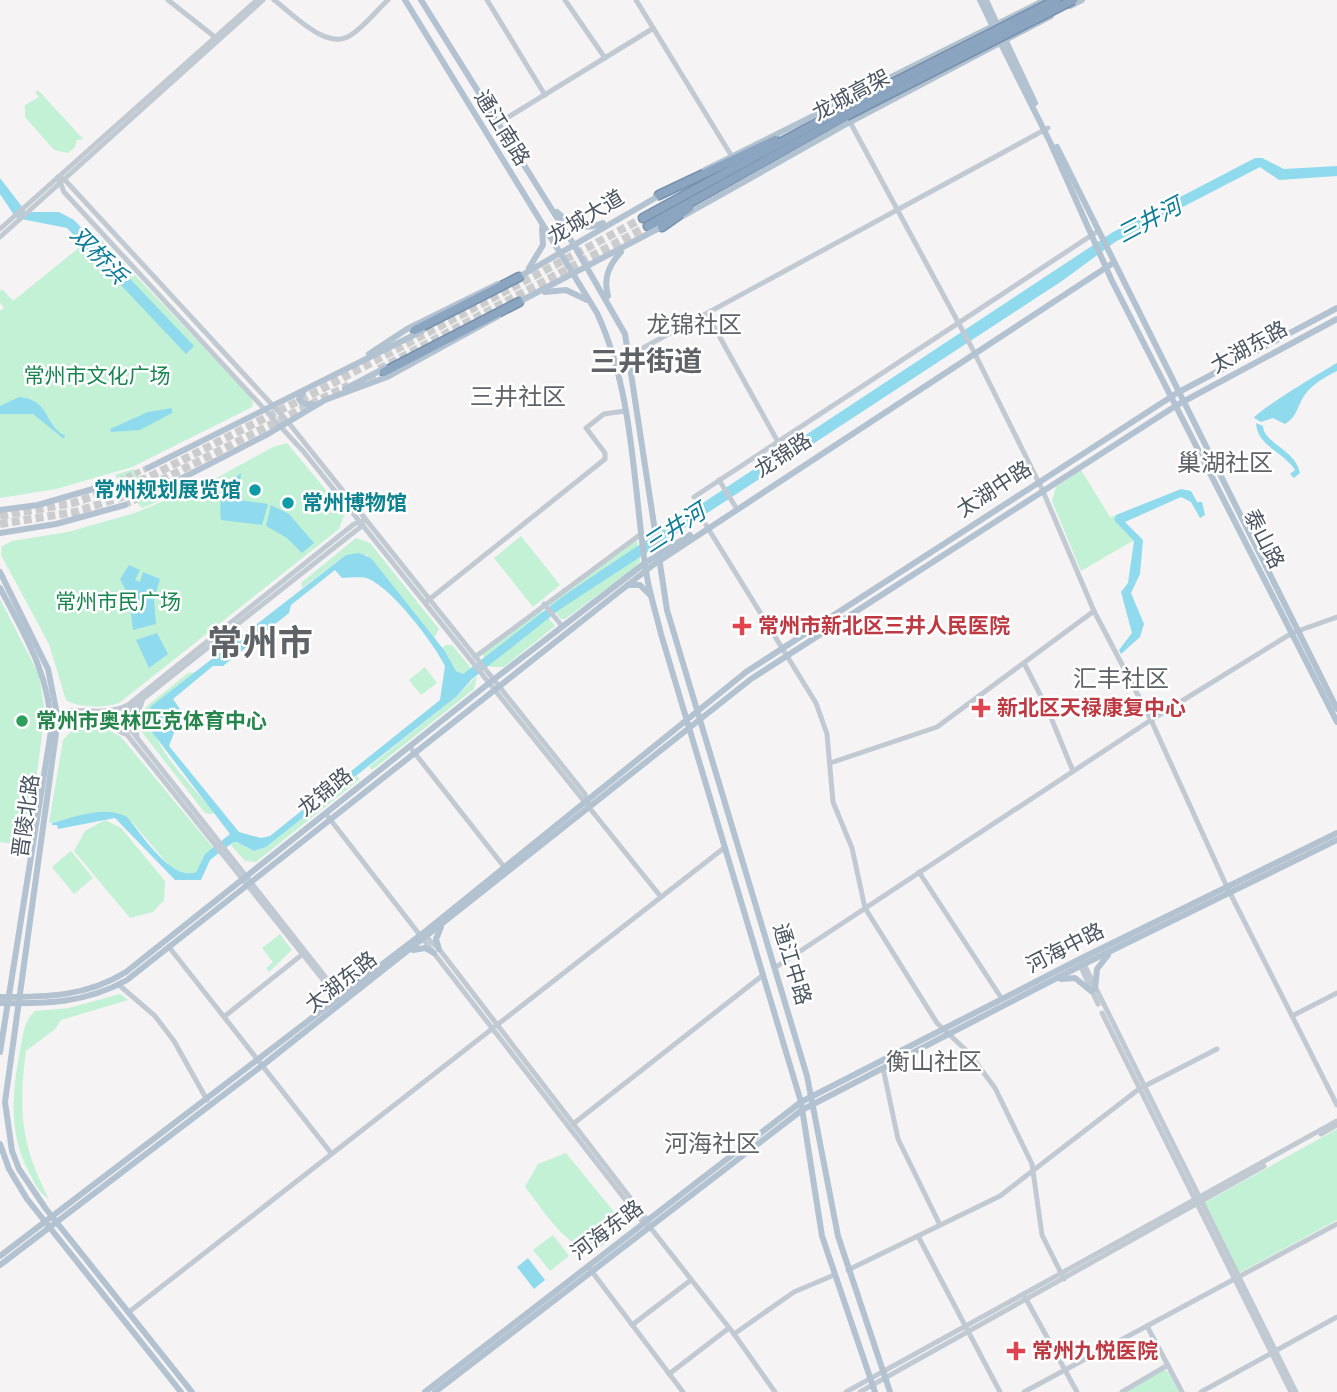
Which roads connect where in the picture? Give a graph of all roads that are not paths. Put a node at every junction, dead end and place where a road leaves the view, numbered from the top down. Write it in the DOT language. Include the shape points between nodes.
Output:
graph roads {
  1 [pos="168,0"];
  2 [pos="257,0"];
  3 [pos="263,0"];
  4 [pos="274,0"];
  5 [pos="388,0"];
  6 [pos="405,0"];
  7 [pos="487,0"];
  8 [pos="565,0"];
  9 [pos="636,0"];
  10 [pos="980,0"];
  11 [pos="986,0"];
  12 [pos="1045,0"];
  13 [pos="1056,0"];
  14 [pos="1073,0"];
  15 [pos="1082,0"];
  16 [pos="423,1"];
  17 [pos="994,24"];
  18 [pos="652,29"];
  19 [pos="216,39"];
  20 [pos="1002,41"];
  21 [pos="605,58"];
  22 [pos="545,95"];
  23 [pos="846,116"];
  24 [pos="497,124"];
  25 [pos="1046,129"];
  26 [pos="731,155"];
  27 [pos="61,178"];
  28 [pos="59,185"];
  29 [pos="659,195"];
  30 [pos="546,200"];
  31 [pos="29,208"];
  32 [pos="897,210"];
  33 [pos="533,211"];
  34 [pos="624,213"];
  35 [pos="17,218"];
  36 [pos="645,222"];
  37 [pos="662,227"];
  38 [pos="0,229"];
  39 [pos="1094,233"];
  40 [pos="0,237"];
  41 [pos="575,244"];
  42 [pos="629,246"];
  43 [pos="561,253"];
  44 [pos="1106,262"];
  45 [pos="1113,263"];
  46 [pos="587,267"];
  47 [pos="572,274"];
  48 [pos="522,275"];
  49 [pos="536,295"];
  50 [pos="519,302"];
  51 [pos="593,306"];
  52 [pos="1337,308"];
  53 [pos="615,314"];
  54 [pos="707,314"];
  55 [pos="1337,319"];
  56 [pos="958,323"];
  57 [pos="415,330"];
  58 [pos="974,351"];
  59 [pos="630,355"];
  60 [pos="384,372"];
  61 [pos="304,391"];
  62 [pos="1175,395"];
  63 [pos="1180,404"];
  64 [pos="315,405"];
  65 [pos="269,407"];
  66 [pos="625,411"];
  67 [pos="284,424"];
  68 [pos="778,442"];
  69 [pos="148,468"];
  70 [pos="1038,481"];
  71 [pos="721,483"];
  72 [pos="110,484"];
  73 [pos="160,489"];
  74 [pos="1042,489"];
  75 [pos="694,497"];
  76 [pos="125,505"];
  77 [pos="736,506"];
  78 [pos="0,508"];
  79 [pos="363,522"];
  80 [pos="707,526"];
  81 [pos="17,530"];
  82 [pos="0,533"];
  83 [pos="642,537"];
  84 [pos="0,540"];
  85 [pos="657,559"];
  86 [pos="645,563"];
  87 [pos="0,572"];
  88 [pos="626,586"];
  89 [pos="0,588"];
  90 [pos="651,593"];
  91 [pos="427,602"];
  92 [pos="545,606"];
  93 [pos="1094,611"];
  94 [pos="1337,617"];
  95 [pos="562,626"];
  96 [pos="1295,632"];
  97 [pos="782,647"];
  98 [pos="787,655"];
  99 [pos="475,661"];
  100 [pos="1024,663"];
  101 [pos="493,684"];
  102 [pos="146,698"];
  103 [pos="128,705"];
  104 [pos="1337,709"];
  105 [pos="76,711"];
  106 [pos="696,711"];
  107 [pos="112,712"];
  108 [pos="55,715"];
  109 [pos="120,717"];
  110 [pos="1151,720"];
  111 [pos="75,721"];
  112 [pos="96,721"];
  113 [pos="699,721"];
  114 [pos="1337,722"];
  115 [pos="686,725"];
  116 [pos="128,736"];
  117 [pos="140,742"];
  118 [pos="411,749"];
  119 [pos="830,763"];
  120 [pos="1073,771"];
  121 [pos="587,804"];
  122 [pos="328,816"];
  123 [pos="1337,833"];
  124 [pos="1337,840"];
  125 [pos="218,843"];
  126 [pos="724,848"];
  127 [pos="506,870"];
  128 [pos="919,872"];
  129 [pos="248,881"];
  130 [pos="1229,890"];
  131 [pos="661,897"];
  132 [pos="864,908"];
  133 [pos="444,923"];
  134 [pos="424,936"];
  135 [pos="169,947"];
  136 [pos="1115,949"];
  137 [pos="408,951"];
  138 [pos="436,951"];
  139 [pos="304,953"];
  140 [pos="1081,962"];
  141 [pos="776,967"];
  142 [pos="763,975"];
  143 [pos="1045,984"];
  144 [pos="119,985"];
  145 [pos="1093,990"];
  146 [pos="1337,993"];
  147 [pos="340,998"];
  148 [pos="1002,999"];
  149 [pos="4,1000"];
  150 [pos="17,1000"];
  151 [pos="225,1016"];
  152 [pos="1292,1016"];
  153 [pos="496,1026"];
  154 [pos="946,1031"];
  155 [pos="1217,1049"];
  156 [pos="0,1052"];
  157 [pos="261,1062"];
  158 [pos="883,1068"];
  159 [pos="1141,1088"];
  160 [pos="206,1100"];
  161 [pos="812,1100"];
  162 [pos="1337,1105"];
  163 [pos="801,1106"];
  164 [pos="1337,1123"];
  165 [pos="571,1126"];
  166 [pos="0,1144"];
  167 [pos="331,1153"];
  168 [pos="1034,1170"];
  169 [pos="1197,1200"];
  170 [pos="55,1218"];
  171 [pos="647,1224"];
  172 [pos="1337,1224"];
  173 [pos="47,1225"];
  174 [pos="940,1226"];
  175 [pos="918,1236"];
  176 [pos="0,1256"];
  177 [pos="0,1265"];
  178 [pos="590,1269"];
  179 [pos="848,1270"];
  180 [pos="834,1275"];
  181 [pos="1062,1277"];
  182 [pos="1235,1278"];
  183 [pos="691,1280"];
  184 [pos="1026,1297"];
  185 [pos="129,1312"];
  186 [pos="1337,1317"];
  187 [pos="632,1325"];
  188 [pos="1147,1326"];
  189 [pos="729,1328"];
  190 [pos="968,1329"];
  191 [pos="734,1334"];
  192 [pos="1273,1352"];
  193 [pos="1168,1365"];
  194 [pos="1065,1370"];
  195 [pos="669,1374"];
  196 [pos="884,1374"];
  197 [pos="873,1385"];
  198 [pos="181,1392"];
  199 [pos="192,1392"];
  200 [pos="425,1392"];
  201 [pos="435,1392"];
  202 [pos="683,1392"];
  203 [pos="775,1392"];
  204 [pos="846,1392"];
  205 [pos="859,1392"];
  206 [pos="890,1392"];
  207 [pos="1000,1392"];
  208 [pos="1024,1392"];
  209 [pos="1077,1392"];
  210 [pos="1122,1392"];
  211 [pos="1182,1392"];
  212 [pos="1201,1392"];
  213 [pos="1293,1392"];
  1 -- 19 [label="street"];
  2 -- 19 [label="street"];
  3 -- 19 [label="street"];
  4 -- 5 [label="street" via="332,39 352,35"];
  6 -- 33 [label="main road, 通江南路"];
  7 -- 22 [label="street"];
  8 -- 21 [label="street"];
  9 -- 18 [label="street"];
  10 -- 17 [label="main road"];
  11 -- 17 [label="main road"];
  12 -- 17 [label="main road, 龙城大道"];
  13 -- 23 [label="highway, 龙城高架, bridge"];
  14 -- 23 [label="highway, 龙城高架, bridge"];
  15 -- 20 [label="main road"];
  16 -- 24 [label="main road, 通江南路"];
  17 -- 20 [label="main road"];
  17 -- 26 [label="main road, 龙城大道"];
  18 -- 21 [label="street"];
  18 -- 26 [label="street"];
  19 -- 27 [label="street"];
  20 -- 23 [label="main road"];
  20 -- 25 [label="main road"];
  21 -- 22 [label="street"];
  22 -- 24 [label="street"];
  23 -- 29 [label="highway"];
  23 -- 32 [label="street"];
  23 -- 36 [label="highway, 龙城高架"];
  23 -- 37 [label="highway"];
  24 -- 30 [label="main road, 通江南路"];
  25 -- 32 [label="street"];
  25 -- 39 [label="main road"];
  26 -- 29 [label="main road, 龙城大道"];
  27 -- 28 [label="street"];
  27 -- 31 [label="street"];
  27 -- 65 [label="street"];
  28 -- 31 [label="street"];
  28 -- 65 [label="street"];
  29 -- 34 [label="main road, 龙城大道"];
  30 -- 34 [label="main road" via="567,221 584,228"];
  30 -- 41 [label="main road, 通江南路"];
  31 -- 35 [label="street"];
  32 -- 54 [label="street"];
  32 -- 56 [label="street"];
  33 -- 43 [label="main road, 通江南路"];
  33 -- 48 [label="main road" via="545,238 540,253"];
  34 -- 41 [label="main road, 龙城大道"];
  35 -- 38 [label="street"];
  35 -- 40 [label="street"];
  37 -- 42 [label="main road, 龙城大道"];
  39 -- 44 [label="main road, 泰山路"];
  39 -- 56 [label="street"];
  41 -- 43 [label="main road, 龙城大道"];
  41 -- 46 [label="main road"];
  42 -- 46 [label="main road, 龙城大道"];
  42 -- 53 [label="main road" via="612,262 605,284"];
  43 -- 47 [label="main road, 通江南路"];
  43 -- 48 [label="main road, 龙城大道"];
  44 -- 45 [label="main road, 龙锦路"];
  44 -- 58 [label="main road, 龙锦路"];
  44 -- 62 [label="main road, 泰山路"];
  45 -- 62 [label="main road, 泰山路"];
  46 -- 47 [label="main road, 龙城大道"];
  46 -- 53 [label="main road"];
  47 -- 49 [label="main road, 龙城大道"];
  47 -- 51 [label="main road"];
  48 -- 57 [label="highway"];
  48 -- 61 [label="main road, 龙城大道"];
  49 -- 50 [label="main road"];
  49 -- 51 [label="main road" via="566,290"];
  50 -- 60 [label="highway"];
  50 -- 64 [label="main road" via="387,377"];
  51 -- 66 [label="main road" via="612,346"];
  52 -- 62 [label="main road, 太湖中路"];
  53 -- 59 [label="main road"];
  54 -- 59 [label="street"];
  54 -- 68 [label="street"];
  55 -- 63 [label="main road, 太湖东路"];
  56 -- 58 [label="street"];
  56 -- 68 [label="street"];
  58 -- 70 [label="street"];
  58 -- 77 [label="main road, 龙锦路"];
  58 -- 80 [label="main road, 龙锦路"];
  59 -- 85 [label="main road, 通江中路"];
  61 -- 64 [label="main road" via="299,399 302,403"];
  61 -- 65 [label="main road, 龙城大道"];
  62 -- 63 [label="main road, 泰山路"];
  62 -- 70 [label="main road, 太湖中路"];
  63 -- 74 [label="main road, 太湖中路"];
  63 -- 96 [label="main road, 泰山路"];
  64 -- 67 [label="main road"];
  65 -- 67 [label="street"];
  65 -- 69 [label="main road, 龙城大道"];
  66 -- 83 [label="main road"];
  66 -- 91 [label="street" via="604,414 586,428 605,459"];
  67 -- 73 [label="main road"];
  67 -- 79 [label="street"];
  68 -- 71 [label="street"];
  70 -- 74 [label="street"];
  70 -- 97 [label="main road, 太湖中路"];
  71 -- 75 [label="street"];
  71 -- 77 [label="street"];
  72 -- 78 [label="main road" via="23,508"];
  74 -- 93 [label="street"];
  74 -- 98 [label="main road, 太湖中路"];
  76 -- 81 [label="main road"];
  77 -- 80 [label="main road, 龙锦路"];
  79 -- 91 [label="street"];
  79 -- 102 [label="street"];
  79 -- 103 [label="street"];
  80 -- 85 [label="main road, 龙锦路"];
  80 -- 97 [label="street"];
  81 -- 82 [label="main road"];
  81 -- 84 [label="main road"];
  83 -- 86 [label="main road, 通江中路"];
  83 -- 92 [label="street"];
  85 -- 86 [label="main road, 龙锦路"];
  85 -- 106 [label="main road, 通江中路"];
  86 -- 88 [label="main road, 龙锦路"];
  86 -- 90 [label="main road, 通江中路"];
  86 -- 95 [label="main road, 龙锦路"];
  87 -- 108 [label="main road, 晋陵北路" via="48,669"];
  88 -- 90 [label="main road" via="640,584"];
  88 -- 101 [label="main road, 龙锦路"];
  89 -- 108 [label="main road, 晋陵北路" via="42,671"];
  90 -- 115 [label="main road, 通江中路"];
  91 -- 99 [label="street"];
  92 -- 95 [label="street"];
  92 -- 99 [label="street"];
  93 -- 100 [label="street"];
  93 -- 110 [label="street"];
  94 -- 96 [label="street"];
  95 -- 101 [label="main road, 龙锦路"];
  96 -- 104 [label="main road, 泰山路"];
  96 -- 110 [label="street"];
  96 -- 114 [label="main road, 泰山路"];
  97 -- 98 [label="street"];
  97 -- 106 [label="main road, 太湖中路"];
  98 -- 113 [label="main road, 太湖中路"];
  98 -- 119 [label="street" via="816,703 827,734"];
  99 -- 101 [label="street"];
  100 -- 119 [label="street" via="937,727"];
  100 -- 120 [label="street"];
  101 -- 118 [label="main road, 龙锦路"];
  101 -- 121 [label="street"];
  102 -- 109 [label="street"];
  102 -- 117 [label="street" via="134,722"];
  103 -- 107 [label="street"];
  103 -- 109 [label="street"];
  105 -- 107 [label="street"];
  105 -- 108 [label="street"];
  105 -- 111 [label="street" via="71,718"];
  106 -- 113 [label="main road, 通江中路"];
  106 -- 115 [label="main road, 太湖中路"];
  107 -- 109 [label="street"];
  108 -- 111 [label="street"];
  108 -- 149 [label="main road, 晋陵北路"];
  108 -- 150 [label="main road, 晋陵北路"];
  109 -- 112 [label="street"];
  109 -- 116 [label="street"];
  109 -- 117 [label="street"];
  110 -- 120 [label="street"];
  110 -- 130 [label="street"];
  111 -- 112 [label="street"];
  112 -- 116 [label="street"];
  113 -- 115 [label="main road, 太湖东路"];
  113 -- 141 [label="main road, 通江中路"];
  115 -- 121 [label="main road, 太湖东路"];
  115 -- 126 [label="main road, 通江中路"];
  116 -- 125 [label="street"];
  117 -- 125 [label="street"];
  118 -- 122 [label="main road, 龙锦路"];
  118 -- 127 [label="street"];
  119 -- 132 [label="street" via="833,802 852,848"];
  120 -- 128 [label="street"];
  121 -- 127 [label="main road, 太湖东路"];
  121 -- 131 [label="street"];
  122 -- 129 [label="main road, 龙锦路"];
  122 -- 134 [label="street"];
  123 -- 130 [label="main road, 河海中路"];
  124 -- 130 [label="main road, 河海中路"];
  125 -- 129 [label="street"];
  126 -- 131 [label="street"];
  126 -- 142 [label="main road, 通江中路"];
  127 -- 133 [label="main road, 太湖东路"];
  127 -- 134 [label="main road, 太湖东路"];
  128 -- 132 [label="street"];
  128 -- 148 [label="street"];
  129 -- 135 [label="main road, 龙锦路"];
  129 -- 139 [label="street"];
  129 -- 150 [label="main road, 龙锦路" via="114,979 89,990"];
  130 -- 136 [label="main road, 河海中路"];
  130 -- 140 [label="main road, 河海中路"];
  130 -- 152 [label="street"];
  131 -- 153 [label="street"];
  132 -- 141 [label="street"];
  132 -- 154 [label="street"];
  133 -- 134 [label="main road, 太湖东路"];
  133 -- 138 [label="main road"];
  134 -- 137 [label="main road, 太湖东路"];
  134 -- 138 [label="street"];
  134 -- 147 [label="main road, 太湖东路"];
  135 -- 144 [label="main road, 龙锦路"];
  135 -- 151 [label="street"];
  136 -- 140 [label="main road, 河海中路"];
  136 -- 145 [label="main road" via="1097,969"];
  137 -- 138 [label="main road"];
  137 -- 147 [label="main road, 太湖东路"];
  138 -- 153 [label="street"];
  139 -- 147 [label="street"];
  139 -- 151 [label="street"];
  140 -- 143 [label="main road, 河海中路"];
  140 -- 145 [label="street"];
  140 -- 148 [label="main road, 河海中路"];
  141 -- 161 [label="main road, 通江中路"];
  142 -- 163 [label="main road, 通江中路"];
  142 -- 165 [label="street"];
  143 -- 145 [label="main road" via="1075,978"];
  143 -- 154 [label="main road, 河海中路"];
  144 -- 150 [label="main road, 龙锦路" via="62,1003"];
  144 -- 160 [label="street" via="168,1032"];
  145 -- 159 [label="street"];
  146 -- 152 [label="street"];
  147 -- 157 [label="main road, 太湖东路"];
  148 -- 154 [label="main road, 河海中路"];
  149 -- 150 [label="main road, 龙锦路"];
  149 -- 156 [label="main road, 晋陵北路"];
  150 -- 170 [label="main road, 晋陵北路" via="5,1102 8,1130 19,1169"];
  151 -- 157 [label="street"];
  152 -- 162 [label="street"];
  153 -- 165 [label="street"];
  153 -- 167 [label="street"];
  154 -- 158 [label="main road, 河海中路"];
  154 -- 161 [label="main road, 河海中路"];
  154 -- 168 [label="street" via="995,1088"];
  155 -- 159 [label="street"];
  157 -- 160 [label="main road, 太湖东路"];
  157 -- 167 [label="street"];
  157 -- 170 [label="main road, 太湖东路"];
  158 -- 161 [label="main road, 河海中路"];
  158 -- 174 [label="street" via="898,1139"];
  159 -- 168 [label="street"];
  159 -- 169 [label="street"];
  160 -- 170 [label="main road, 太湖东路"];
  161 -- 163 [label="main road, 河海东路"];
  161 -- 179 [label="main road, 通江中路"];
  163 -- 171 [label="main road, 河海东路"];
  163 -- 180 [label="main road, 通江中路" via="822,1236"];
  164 -- 169 [label="street"];
  165 -- 171 [label="street"];
  166 -- 173 [label="main road" via="15,1180"];
  167 -- 185 [label="street"];
  168 -- 174 [label="street" via="1000,1196"];
  168 -- 181 [label="street" via="1042,1235"];
  169 -- 181 [label="street"];
  169 -- 182 [label="street"];
  170 -- 173 [label="main road, 太湖东路"];
  170 -- 185 [label="main road, 晋陵北路"];
  171 -- 178 [label="main road, 河海东路"];
  171 -- 183 [label="street"];
  172 -- 182 [label="street"];
  173 -- 176 [label="main road, 太湖东路"];
  173 -- 177 [label="main road, 太湖东路"];
  173 -- 198 [label="main road"];
  174 -- 175 [label="street"];
  175 -- 179 [label="street"];
  175 -- 190 [label="street"];
  178 -- 187 [label="street"];
  178 -- 200 [label="main road, 河海东路"];
  178 -- 201 [label="main road, 河海东路"];
  179 -- 196 [label="main road, 通江中路"];
  180 -- 191 [label="street" via="794,1292"];
  180 -- 197 [label="main road, 通江中路"];
  181 -- 184 [label="street"];
  182 -- 188 [label="street"];
  182 -- 192 [label="street"];
  183 -- 187 [label="street"];
  183 -- 189 [label="street"];
  184 -- 190 [label="street"];
  184 -- 194 [label="street"];
  185 -- 199 [label="main road, 晋陵北路"];
  186 -- 192 [label="street"];
  187 -- 195 [label="street"];
  188 -- 193 [label="street"];
  188 -- 194 [label="street"];
  189 -- 191 [label="street"];
  189 -- 195 [label="street"];
  190 -- 196 [label="street"];
  190 -- 207 [label="street"];
  191 -- 203 [label="street"];
  192 -- 212 [label="street"];
  192 -- 213 [label="street"];
  193 -- 210 [label="street"];
  193 -- 211 [label="street"];
  194 -- 208 [label="street"];
  194 -- 209 [label="street"];
  195 -- 202 [label="street"];
  196 -- 197 [label="street"];
  196 -- 206 [label="main road, 通江中路"];
  197 -- 204 [label="street"];
  197 -- 205 [label="street"];
}
